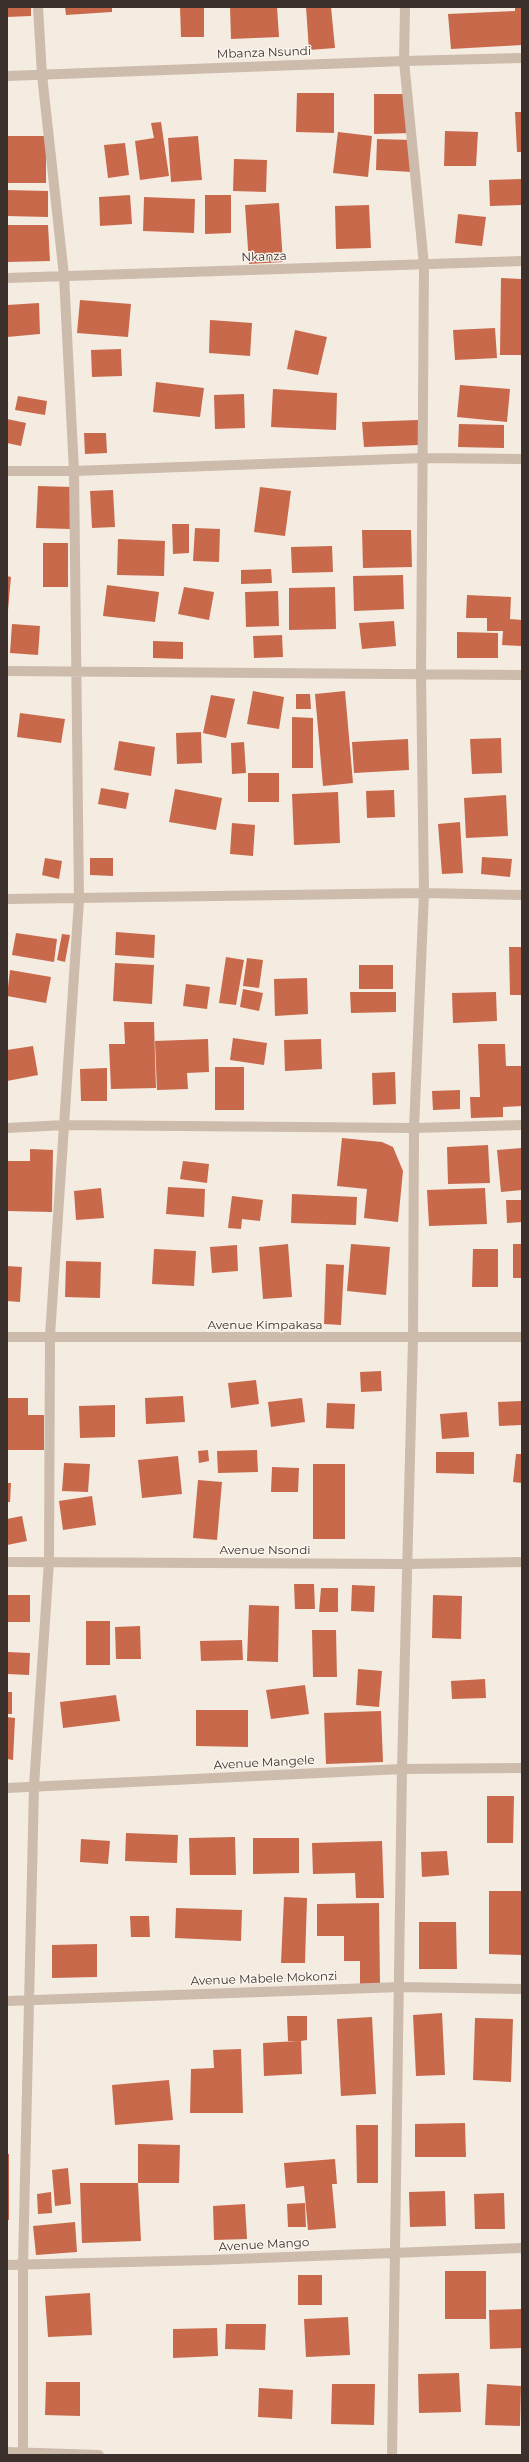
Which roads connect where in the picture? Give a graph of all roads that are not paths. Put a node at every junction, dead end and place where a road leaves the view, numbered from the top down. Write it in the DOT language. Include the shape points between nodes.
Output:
graph roads {
  1 [pos="38,7"];
  2 [pos="405,7"];
  3 [pos="522,58"];
  4 [pos="404,60"];
  5 [pos="7,76"];
  6 [pos="42,76"];
  7 [pos="522,261"];
  8 [pos="424,266"];
  9 [pos="64,276"];
  10 [pos="7,278"];
  11 [pos="423,458"];
  12 [pos="522,459"];
  13 [pos="7,471"];
  14 [pos="74,471"];
  15 [pos="7,671"];
  16 [pos="78,671"];
  17 [pos="421,674"];
  18 [pos="522,674"];
  19 [pos="424,894"];
  20 [pos="522,895"];
  21 [pos="7,899"];
  22 [pos="79,900"];
  23 [pos="65,1125"];
  24 [pos="522,1125"];
  25 [pos="7,1128"];
  26 [pos="414,1128"];
  27 [pos="50,1336"];
  28 [pos="7,1337"];
  29 [pos="522,1337"];
  30 [pos="413,1339"];
  31 [pos="49,1561"];
  32 [pos="7,1562"];
  33 [pos="522,1562"];
  34 [pos="408,1564"];
  35 [pos="522,1768"];
  36 [pos="402,1769"];
  37 [pos="34,1786"];
  38 [pos="7,1788"];
  39 [pos="400,1987"];
  40 [pos="522,1989"];
  41 [pos="29,2000"];
  42 [pos="7,2001"];
  43 [pos="522,2248"];
  44 [pos="395,2251"];
  45 [pos="7,2265"];
  46 [pos="23,2265"];
  47 [pos="7,2452"];
  48 [pos="23,2454"];
  49 [pos="99,2455"];
  50 [pos="392,2455"];
  1 -- 6 [label="street"];
  2 -- 4 [label="street"];
  3 -- 4 [label="street, Mbanza Nsundi"];
  4 -- 6 [label="street, Mbanza Nsundi"];
  4 -- 8 [label="street"];
  5 -- 6 [label="street, Mbanza Nsundi"];
  6 -- 9 [label="street"];
  7 -- 8 [label="street, Nkanza"];
  8 -- 9 [label="street, Nkanza"];
  8 -- 11 [label="street"];
  9 -- 10 [label="street, Nkanza"];
  9 -- 14 [label="street"];
  11 -- 12 [label="street"];
  11 -- 14 [label="street"];
  11 -- 17 [label="street"];
  13 -- 14 [label="street"];
  14 -- 16 [label="street"];
  15 -- 16 [label="street"];
  16 -- 17 [label="street"];
  16 -- 22 [label="street"];
  17 -- 18 [label="street"];
  17 -- 19 [label="street"];
  19 -- 20 [label="street"];
  19 -- 22 [label="street"];
  19 -- 26 [label="street"];
  21 -- 22 [label="street"];
  22 -- 23 [label="street"];
  23 -- 25 [label="street"];
  23 -- 26 [label="street"];
  23 -- 27 [label="street"];
  24 -- 26 [label="street"];
  26 -- 30 [label="street"];
  27 -- 28 [label="street, Avenue Kimpakasa"];
  27 -- 30 [label="street, Avenue Kimpakasa"];
  27 -- 31 [label="street"];
  29 -- 30 [label="street, Avenue Kimpakasa"];
  30 -- 34 [label="street"];
  31 -- 32 [label="street, Avenue Nsondi"];
  31 -- 34 [label="street, Avenue Nsondi"];
  31 -- 37 [label="street"];
  33 -- 34 [label="street, Avenue Nsondi"];
  34 -- 36 [label="street"];
  35 -- 36 [label="street, Avenue Mangele"];
  36 -- 37 [label="street, Avenue Mangele"];
  36 -- 39 [label="street"];
  37 -- 38 [label="street, Avenue Mangele"];
  37 -- 41 [label="street"];
  39 -- 40 [label="street, Avenue Mabele Mokonzi"];
  39 -- 41 [label="street, Avenue Mabele Mokonzi"];
  39 -- 44 [label="street"];
  41 -- 42 [label="street, Avenue Mabele Mokonzi"];
  41 -- 46 [label="street"];
  43 -- 44 [label="street, Avenue Mango"];
  44 -- 46 [label="street, Avenue Mango"];
  44 -- 50 [label="street"];
  45 -- 46 [label="street, Avenue Mango"];
  46 -- 48 [label="street"];
  47 -- 48 [label="street"];
  48 -- 49 [label="street"];
}
